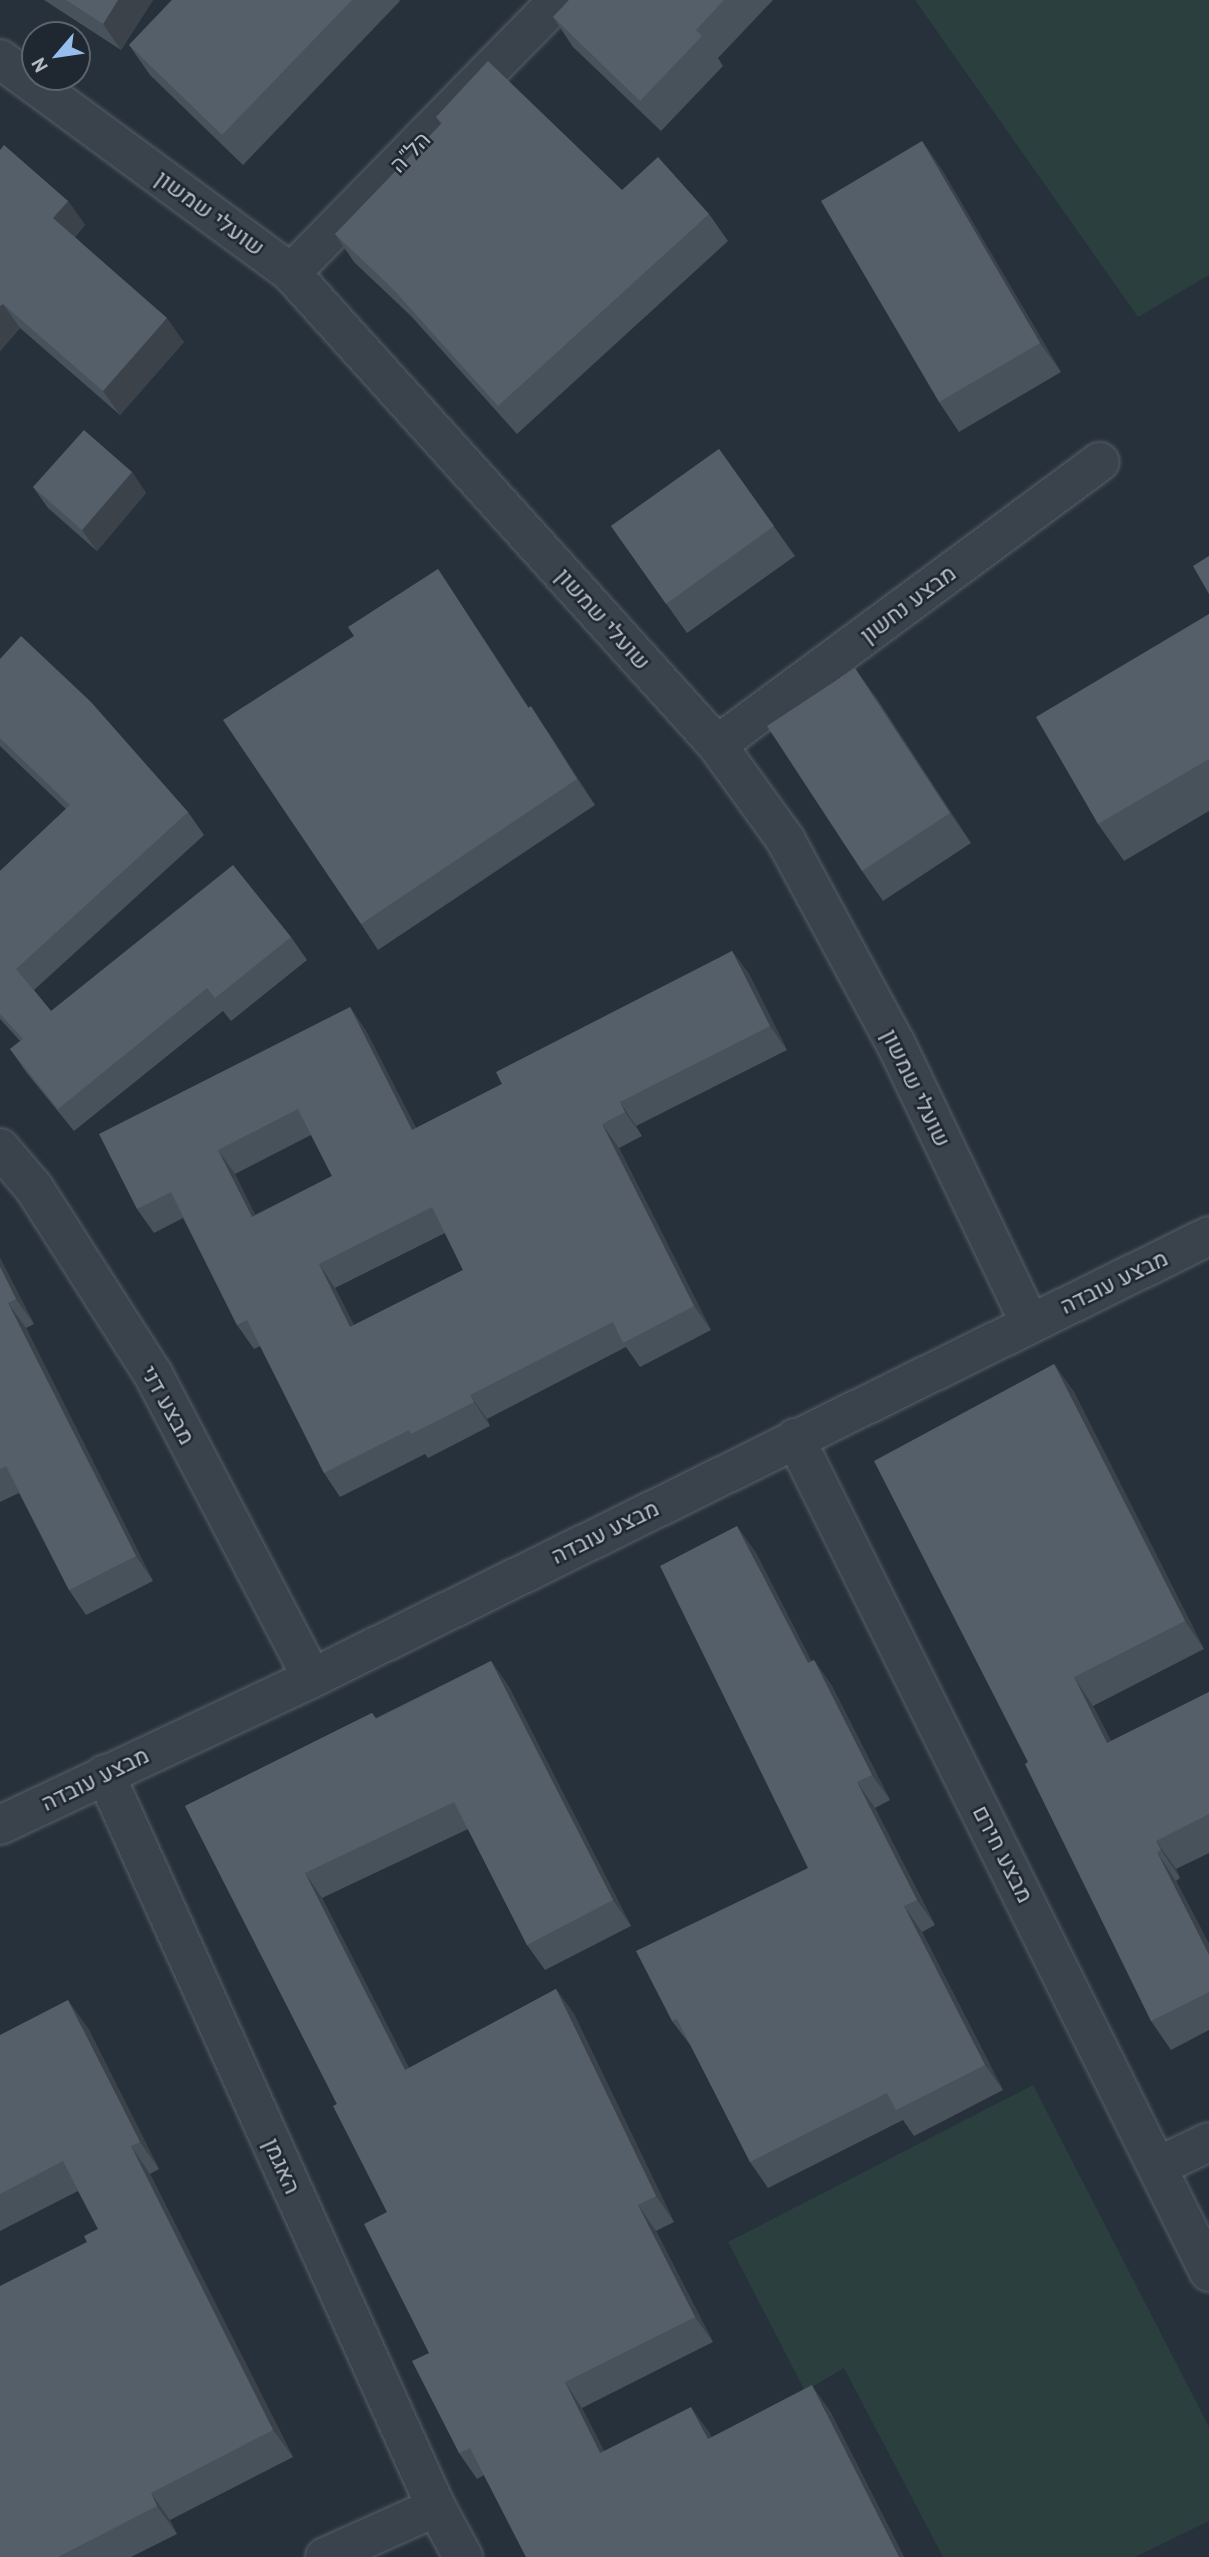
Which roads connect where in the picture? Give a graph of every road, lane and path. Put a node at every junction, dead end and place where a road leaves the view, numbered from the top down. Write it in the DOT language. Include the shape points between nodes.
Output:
graph roads {
  1 [pos="558,0"];
  2 [pos="0,59"];
  3 [pos="291,273"];
  4 [pos="1100,462"];
  5 [pos="717,745"];
  6 [pos="0,1148"];
  7 [pos="1209,1236"];
  8 [pos="1029,1322"];
  9 [pos="795,1438"];
  10 [pos="312,1678"];
  11 [pos="105,1774"];
  12 [pos="0,1825"];
  13 [pos="1209,2142"];
  14 [pos="1159,2166"];
  15 [pos="1209,2272"];
  16 [pos="436,2507"];
  17 [pos="325,2557"];
  18 [pos="463,2557"];
  1 -- 3 [label="street, הל\"ה"];
  2 -- 3 [label="street, שועלי שמשון"];
  3 -- 5 [label="street, שועלי שמשון"];
  4 -- 5 [label="street, מבצע נחשון"];
  5 -- 8 [label="street, שועלי שמשון" via="786,839 896,1044"];
  6 -- 10 [label="street, מבצע דני" via="34,1188 153,1374"];
  7 -- 8 [label="street, מבצע עובדה"];
  8 -- 9 [label="street, מבצע עובדה"];
  9 -- 10 [label="street, מבצע עובדה"];
  9 -- 14 [label="street, מבצע חירם"];
  10 -- 11 [label="street, מבצע עובדה"];
  11 -- 12 [label="street, מבצע עובדה"];
  11 -- 16 [label="street, האגמן"];
  13 -- 14 [label="street"];
  14 -- 15 [label="street, מבצע חירם"];
  16 -- 17 [label="street"];
  16 -- 18 [label="street, האגמן"];
}
